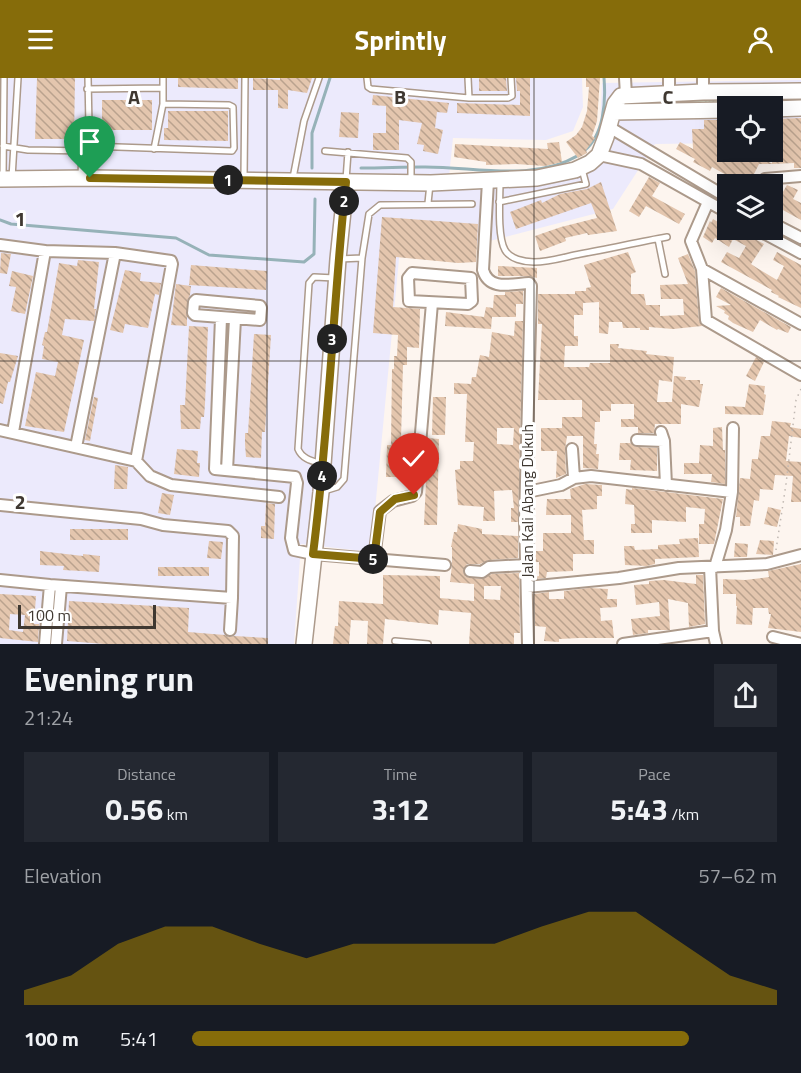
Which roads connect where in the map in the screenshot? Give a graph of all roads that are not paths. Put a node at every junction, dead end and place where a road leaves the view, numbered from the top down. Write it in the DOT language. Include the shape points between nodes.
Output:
graph roads {
  1 [pos="4,78"];
  2 [pos="18,78"];
  3 [pos="88,78"];
  4 [pos="163,78"];
  5 [pos="245,78"];
  6 [pos="319,78"];
  7 [pos="367,78"];
  8 [pos="468,78"];
  9 [pos="511,78"];
  10 [pos="625,78"];
  11 [pos="669,85"];
  12 [pos="703,85"];
  13 [pos="87,88"];
  14 [pos="163,88"];
  15 [pos="801,91"];
  16 [pos="626,95"];
  17 [pos="469,98"];
  18 [pos="163,104"];
  19 [pos="801,108"];
  20 [pos="783,109"];
  21 [pos="717,111"];
  22 [pos="611,119"];
  23 [pos="3,146"];
  24 [pos="13,147"];
  25 [pos="89,148"];
  26 [pos="154,149"];
  27 [pos="82,151"];
  28 [pos="325,151"];
  29 [pos="348,152"];
  30 [pos="649,153"];
  31 [pos="598,155"];
  32 [pos="641,164"];
  33 [pos="582,167"];
  34 [pos="86,173"];
  35 [pos="6,174"];
  36 [pos="244,175"];
  37 [pos="346,176"];
  38 [pos="801,176"];
  39 [pos="411,177"];
  40 [pos="783,178"];
  41 [pos="296,181"];
  42 [pos="494,181"];
  43 [pos="431,183"];
  44 [pos="717,192"];
  45 [pos="500,202"];
  46 [pos="708,202"];
  47 [pos="428,203"];
  48 [pos="472,204"];
  49 [pos="717,207"];
  50 [pos="783,229"];
  51 [pos="667,237"];
  52 [pos="801,238"];
  53 [pos="658,239"];
  54 [pos="777,240"];
  55 [pos="0,245"];
  56 [pos="45,251"];
  57 [pos="115,253"];
  58 [pos="801,253"];
  59 [pos="362,258"];
  60 [pos="338,259"];
  61 [pos="702,269"];
  62 [pos="665,274"];
  63 [pos="336,278"];
  64 [pos="432,303"];
  65 [pos="220,318"];
  66 [pos="235,320"];
  67 [pos="801,324"];
  68 [pos="801,375"];
  69 [pos="733,428"];
  70 [pos="0,430"];
  71 [pos="13,432"];
  72 [pos="638,440"];
  73 [pos="76,447"];
  74 [pos="572,449"];
  75 [pos="136,461"];
  76 [pos="323,465"];
  77 [pos="227,470"];
  78 [pos="574,478"];
  79 [pos="666,485"];
  80 [pos="321,492"];
  81 [pos="527,492"];
  82 [pos="732,492"];
  83 [pos="279,497"];
  84 [pos="0,505"];
  85 [pos="313,554"];
  86 [pos="801,555"];
  87 [pos="374,559"];
  88 [pos="444,565"];
  89 [pos="526,565"];
  90 [pos="712,567"];
  91 [pos="470,571"];
  92 [pos="0,580"];
  93 [pos="55,586"];
  94 [pos="527,587"];
  95 [pos="232,597"];
  96 [pos="47,619"];
  97 [pos="58,620"];
  98 [pos="230,630"];
  99 [pos="713,631"];
  100 [pos="773,637"];
  101 [pos="395,641"];
  102 [pos="45,644"];
  103 [pos="56,644"];
  104 [pos="304,644"];
  105 [pos="428,644"];
  106 [pos="528,644"];
  107 [pos="623,644"];
  108 [pos="716,644"];
  109 [pos="801,644"];
  1 -- 23 [label="lane"];
  2 -- 24 [label="lane"];
  3 -- 13 [label="lane"];
  4 -- 14 [label="lane"];
  5 -- 36 [label="lane"];
  6 -- 41 [label="lane" via="304,121"];
  7 -- 17 [label="lane" via="371,89"];
  8 -- 17 [label="lane"];
  9 -- 17 [label="lane" via="510,98"];
  10 -- 16 [label="street"];
  11 -- 12 [label="street"];
  11 -- 16 [label="street"];
  12 -- 15 [label="street"];
  13 -- 14 [label="lane"];
  13 -- 25 [label="lane"];
  14 -- 18 [label="lane"];
  16 -- 22 [label="street" via="617,100"];
  18 -- 26 [label="lane"];
  18 -- 26 [label="lane" via="232,105 234,148 230,152"];
  19 -- 20 [label="street"];
  21 -- 22 [label="street"];
  22 -- 30 [label="street"];
  22 -- 31 [label="street"];
  23 -- 24 [label="lane"];
  23 -- 35 [label="lane"];
  24 -- 27 [label="lane"];
  24 -- 35 [label="lane"];
  25 -- 26 [label="lane"];
  25 -- 27 [label="lane"];
  25 -- 34 [label="lane"];
  27 -- 34 [label="lane"];
  28 -- 29 [label="lane"];
  29 -- 37 [label="lane"];
  29 -- 39 [label="lane" via="407,158 411,162"];
  30 -- 32 [label="street"];
  30 -- 44 [label="street"];
  31 -- 32 [label="street"];
  31 -- 33 [label="street"];
  32 -- 46 [label="street"];
  33 -- 42 [label="street" via="565,174"];
  33 -- 45 [label="lane" via="586,184"];
  34 -- 35 [label="street"];
  34 -- 36 [label="street"];
  36 -- 41 [label="street"];
  37 -- 39 [label="street"];
  37 -- 41 [label="street"];
  37 -- 60 [label="street"];
  38 -- 40 [label="street"];
  39 -- 43 [label="street"];
  42 -- 43 [label="street"];
  42 -- 45 [label="lane"];
  42 -- 81 [label="street, Jalan Kali Abang Dukuh" via="484,277 493,284 531,286"];
  43 -- 47 [label="lane"];
  45 -- 53 [label="lane" via="503,246 512,257 524,261"];
  46 -- 49 [label="street"];
  46 -- 61 [label="street" via="691,241"];
  47 -- 48 [label="lane"];
  47 -- 59 [label="lane" via="374,208 366,225"];
  50 -- 52 [label="street"];
  51 -- 53 [label="lane"];
  53 -- 62 [label="lane"];
  54 -- 58 [label="street"];
  55 -- 56 [label="street"];
  56 -- 57 [label="street"];
  56 -- 71 [label="street"];
  57 -- 73 [label="street"];
  57 -- 75 [label="street" via="168,259 172,264"];
  59 -- 60 [label="lane"];
  59 -- 80 [label="lane" via="344,479 337,487"];
  60 -- 63 [label="street"];
  61 -- 67 [label="street"];
  61 -- 68 [label="street" via="708,323"];
  63 -- 76 [label="street"];
  63 -- 76 [label="lane" via="314,277 309,283 298,449 306,459"];
  64 -- 64 [label="street" via="408,300 411,274 472,279 470,303"];
  64 -- 87 [label="street" via="416,492 393,501 380,512"];
  65 -- 66 [label="street"];
  65 -- 66 [label="street" via="194,315 194,302 261,308 259,321"];
  65 -- 77 [label="street" via="214,467"];
  66 -- 77 [label="street"];
  69 -- 82 [label="street"];
  70 -- 71 [label="street"];
  71 -- 73 [label="street"];
  72 -- 79 [label="street" via="663,436"];
  73 -- 75 [label="street"];
  74 -- 78 [label="street"];
  75 -- 83 [label="street" via="150,476 171,485"];
  76 -- 80 [label="street"];
  77 -- 85 [label="street" via="295,477 291,545 294,550"];
  78 -- 79 [label="street" via="613,477"];
  78 -- 81 [label="street"];
  79 -- 82 [label="street"];
  80 -- 85 [label="street"];
  81 -- 89 [label="street, Jalan Kali Abang Dukuh"];
  82 -- 90 [label="street" via="726,530"];
  84 -- 95 [label="street" via="228,531 234,539"];
  85 -- 87 [label="street"];
  85 -- 104 [label="street"];
  86 -- 90 [label="street, Jalan Kali Abang Dukuh" via="774,563"];
  87 -- 88 [label="street"];
  89 -- 91 [label="street"];
  89 -- 94 [label="street, Jalan Kali Abang Dukuh"];
  90 -- 94 [label="street, Jalan Kali Abang Dukuh"];
  90 -- 99 [label="street"];
  92 -- 93 [label="street"];
  93 -- 95 [label="street"];
  93 -- 96 [label="street"];
  93 -- 97 [label="street"];
  94 -- 106 [label="street"];
  95 -- 98 [label="street"];
  96 -- 97 [label="street"];
  96 -- 102 [label="street"];
  97 -- 103 [label="street"];
  99 -- 107 [label="street"];
  99 -- 108 [label="street"];
  100 -- 109 [label="street"];
  101 -- 105 [label="lane"];
}
